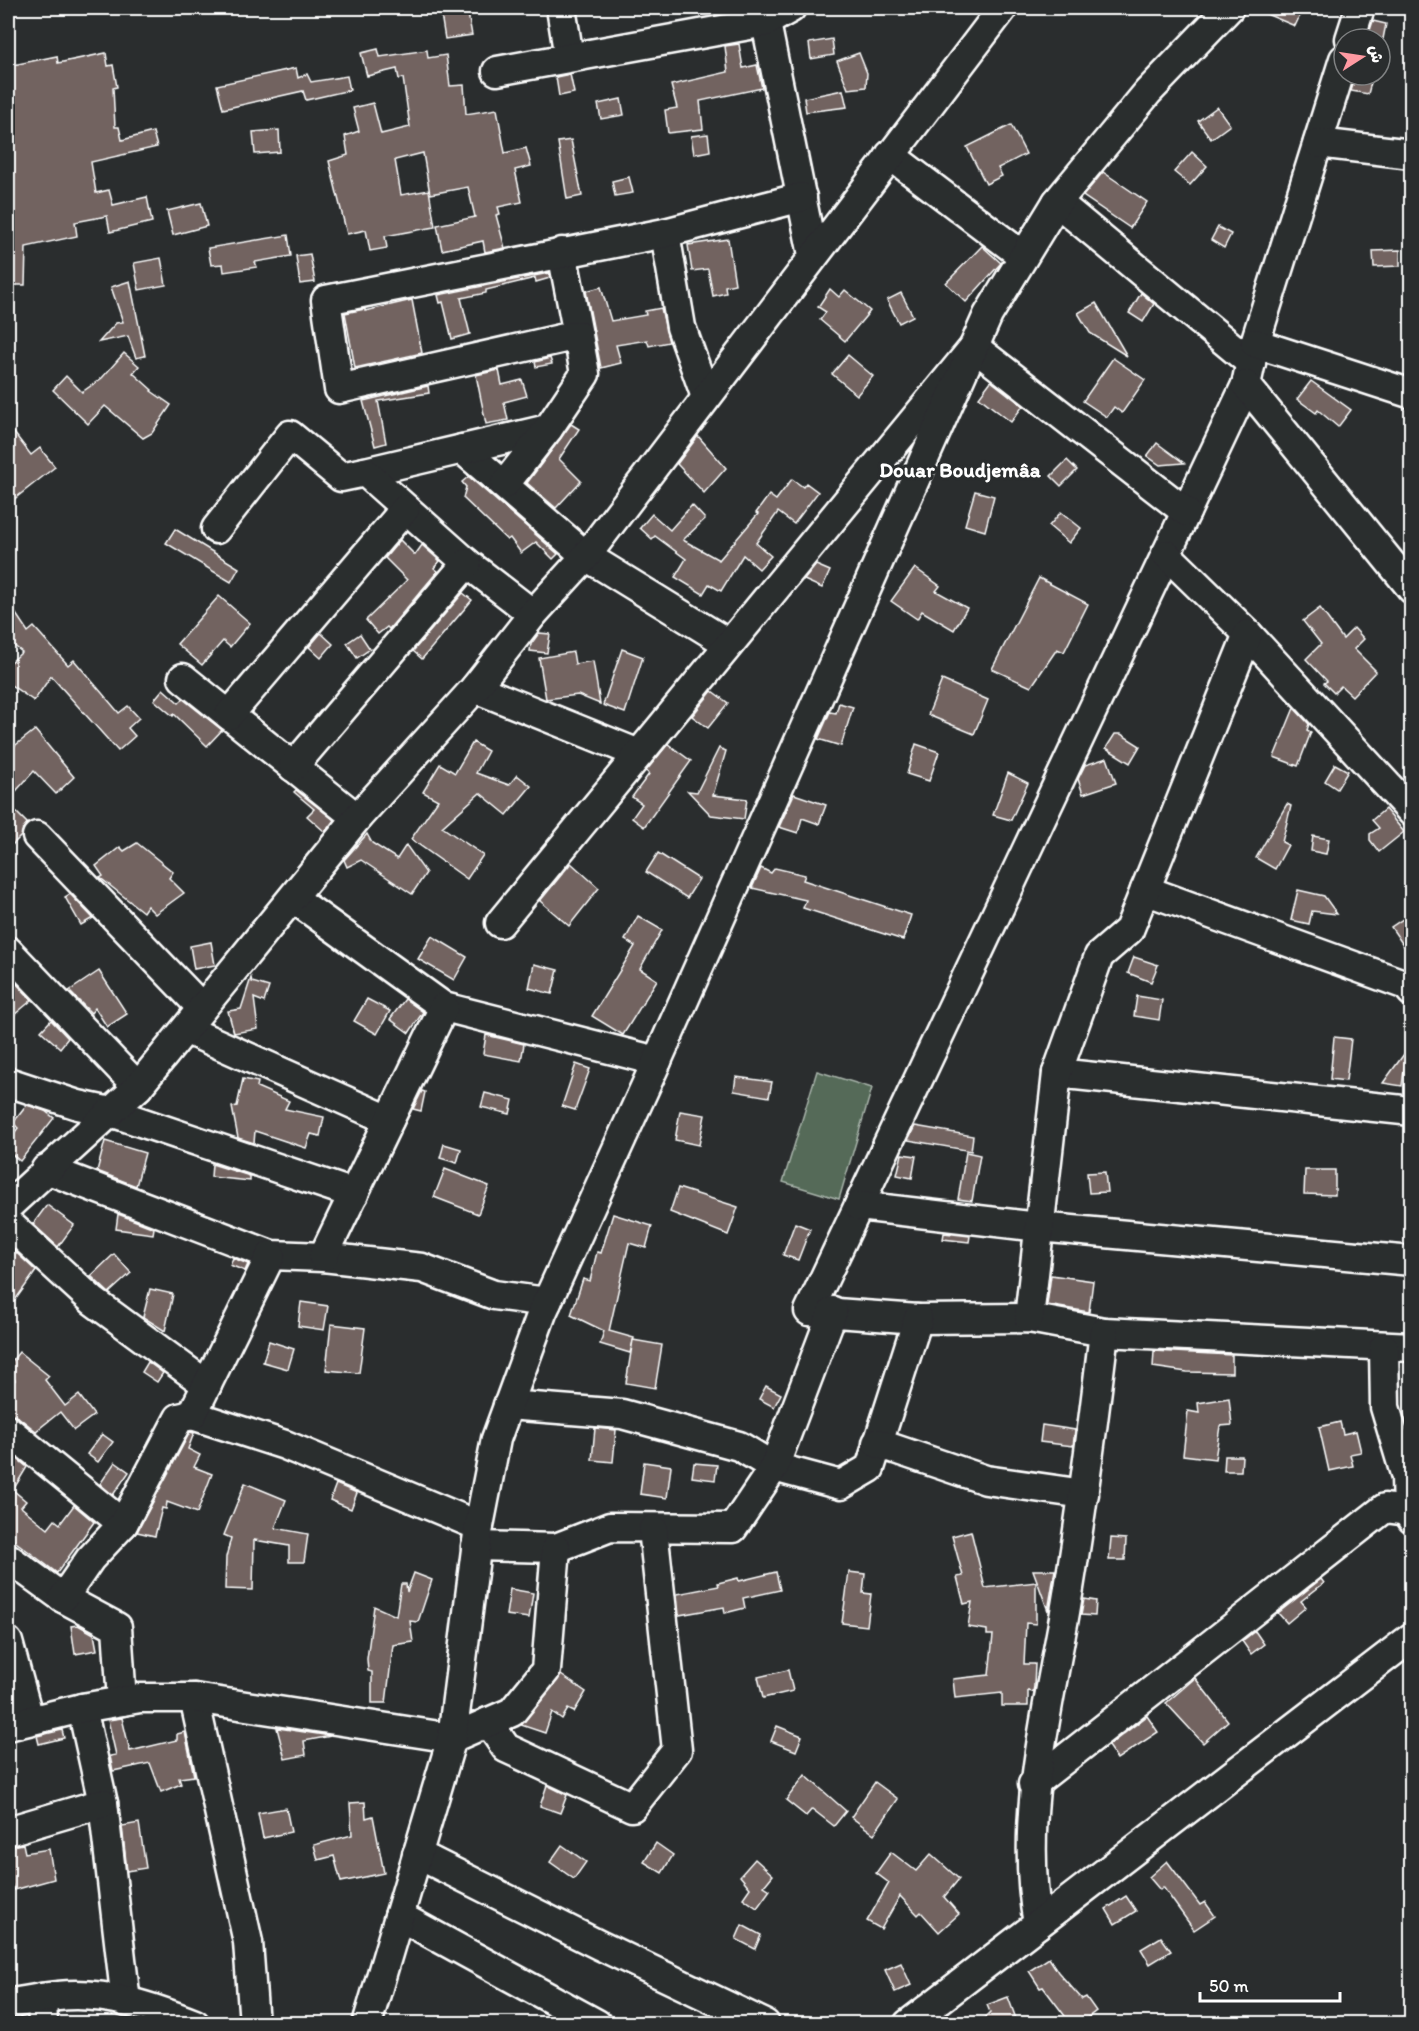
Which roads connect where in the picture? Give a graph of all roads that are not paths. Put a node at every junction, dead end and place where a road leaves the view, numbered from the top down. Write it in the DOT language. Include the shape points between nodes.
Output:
graph roads {
  1 [pos="561,8"];
  2 [pos="791,8"];
  3 [pos="1003,8"];
  4 [pos="1228,8"];
  5 [pos="1360,8"];
  6 [pos="765,15"];
  7 [pos="1354,27"];
  8 [pos="570,57"];
  9 [pos="497,71"];
  10 [pos="1335,87"];
  11 [pos="1318,143"];
  12 [pos="1412,154"];
  13 [pos="890,155"];
  14 [pos="802,197"];
  15 [pos="1057,202"];
  16 [pos="665,233"];
  17 [pos="562,252"];
  18 [pos="813,255"];
  19 [pos="1023,256"];
  20 [pos="578,335"];
  21 [pos="974,346"];
  22 [pos="1250,364"];
  23 [pos="1412,394"];
  24 [pos="706,397"];
  25 [pos="548,429"];
  26 [pos="462,449"];
  27 [pos="365,472"];
  28 [pos="505,484"];
  29 [pos="405,509"];
  30 [pos="1186,512"];
  31 [pos="216,529"];
  32 [pos="1166,554"];
  33 [pos="586,556"];
  34 [pos="467,563"];
  35 [pos="1412,589"];
  36 [pos="533,614"];
  37 [pos="1248,634"];
  38 [pos="729,644"];
  39 [pos="183,678"];
  40 [pos="475,688"];
  41 [pos="229,715"];
  42 [pos="639,753"];
  43 [pos="293,767"];
  44 [pos="1412,812"];
  45 [pos="357,818"];
  46 [pos="37,836"];
  47 [pos="1145,890"];
  48 [pos="293,898"];
  49 [pos="500,923"];
  50 [pos="8,951"];
  51 [pos="1412,992"];
  52 [pos="444,1006"];
  53 [pos="195,1019"];
  54 [pos="657,1061"];
  55 [pos="1057,1073"];
  56 [pos="8,1082"];
  57 [pos="138,1087"];
  58 [pos="1412,1111"];
  59 [pos="111,1112"];
  60 [pos="389,1120"];
  61 [pos="46,1169"];
  62 [pos="354,1194"];
  63 [pos="8,1206"];
  64 [pos="859,1206"];
  65 [pos="8,1223"];
  66 [pos="1040,1227"];
  67 [pos="270,1255"];
  68 [pos="323,1257"];
  69 [pos="1412,1261"];
  70 [pos="547,1302"];
  71 [pos="833,1311"];
  72 [pos="918,1318"];
  73 [pos="1029,1318"];
  74 [pos="1104,1332"];
  75 [pos="1383,1347"];
  76 [pos="1412,1347"];
  77 [pos="207,1384"];
  78 [pos="508,1405"];
  79 [pos="192,1415"];
  80 [pos="8,1430"];
  81 [pos="877,1443"];
  82 [pos="774,1467"];
  83 [pos="1084,1494"];
  84 [pos="1409,1515"];
  85 [pos="123,1524"];
  86 [pos="653,1529"];
  87 [pos="478,1536"];
  88 [pos="556,1548"];
  89 [pos="8,1558"];
  90 [pos="63,1598"];
  91 [pos="1412,1637"];
  92 [pos="8,1642"];
  93 [pos="194,1698"];
  94 [pos="122,1701"];
  95 [pos="82,1708"];
  96 [pos="18,1722"];
  97 [pos="488,1722"];
  98 [pos="452,1738"];
  99 [pos="1033,1784"];
  100 [pos="103,1803"];
  101 [pos="8,1831"];
  102 [pos="417,1854"];
  103 [pos="399,1916"];
  104 [pos="1038,1924"];
  105 [pos="126,2002"];
  106 [pos="8,2003"];
  107 [pos="42,2011"];
  108 [pos="195,2024"];
  109 [pos="254,2024"];
  110 [pos="366,2024"];
  111 [pos="597,2024"];
  112 [pos="765,2024"];
  113 [pos="908,2024"];
  1 -- 8 [label="street"];
  2 -- 6 [label="street"];
  3 -- 13 [label="street"];
  4 -- 15 [label="street" via="1148,92"];
  5 -- 7 [label="street"];
  6 -- 8 [label="street"];
  6 -- 14 [label="street"];
  8 -- 9 [label="street"];
  10 -- 11 [label="street"];
  11 -- 12 [label="street"];
  11 -- 22 [label="street"];
  13 -- 18 [label="street"];
  13 -- 19 [label="street"];
  14 -- 16 [label="street"];
  14 -- 18 [label="street"];
  15 -- 19 [label="street"];
  15 -- 22 [label="street"];
  16 -- 17 [label="street"];
  16 -- 24 [label="street" via="681,327"];
  17 -- 20 [label="street"];
  17 -- 20 [label="street" via="326,300 339,389"];
  18 -- 24 [label="street"];
  19 -- 21 [label="street" via="987,315"];
  20 -- 25 [label="street" via="585,374"];
  21 -- 30 [label="street"];
  21 -- 38 [label="street"];
  21 -- 54 [label="street"];
  22 -- 23 [label="street"];
  22 -- 30 [label="street"];
  22 -- 35 [label="street"];
  24 -- 33 [label="street"];
  25 -- 26 [label="street"];
  25 -- 28 [label="street"];
  26 -- 27 [label="street"];
  26 -- 28 [label="street"];
  27 -- 29 [label="street"];
  27 -- 31 [label="street" via="341,477 290,435"];
  28 -- 33 [label="street"];
  29 -- 34 [label="street"];
  29 -- 41 [label="street"];
  30 -- 32 [label="street"];
  32 -- 37 [label="street"];
  32 -- 64 [label="street"];
  33 -- 36 [label="street"];
  33 -- 38 [label="street"];
  34 -- 36 [label="street"];
  34 -- 43 [label="street"];
  36 -- 40 [label="street"];
  37 -- 44 [label="street"];
  37 -- 47 [label="street"];
  38 -- 42 [label="street"];
  39 -- 41 [label="street"];
  40 -- 42 [label="street"];
  40 -- 45 [label="street"];
  41 -- 43 [label="street"];
  42 -- 49 [label="street"];
  43 -- 45 [label="street"];
  45 -- 48 [label="street"];
  46 -- 53 [label="street"];
  47 -- 51 [label="street" via="1406,985"];
  47 -- 55 [label="street" via="1129,930 1099,956"];
  48 -- 52 [label="street"];
  48 -- 53 [label="street"];
  50 -- 57 [label="street"];
  52 -- 54 [label="street"];
  52 -- 60 [label="street"];
  53 -- 57 [label="street"];
  53 -- 60 [label="street"];
  54 -- 70 [label="street"];
  55 -- 58 [label="street"];
  55 -- 66 [label="street"];
  56 -- 59 [label="street" via="78,1106"];
  57 -- 59 [label="street"];
  59 -- 61 [label="street"];
  59 -- 62 [label="street"];
  60 -- 62 [label="street"];
  61 -- 63 [label="street"];
  61 -- 67 [label="street"];
  62 -- 68 [label="street"];
  64 -- 66 [label="street"];
  64 -- 71 [label="street" via="809,1311"];
  65 -- 77 [label="street" via="93,1301"];
  66 -- 69 [label="street"];
  66 -- 73 [label="street"];
  67 -- 68 [label="street"];
  67 -- 77 [label="street"];
  68 -- 70 [label="street" via="422,1268 494,1295"];
  70 -- 78 [label="street"];
  71 -- 72 [label="street"];
  71 -- 82 [label="street"];
  72 -- 73 [label="street"];
  72 -- 81 [label="street"];
  73 -- 74 [label="street"];
  74 -- 75 [label="street"];
  74 -- 83 [label="street"];
  75 -- 76 [label="street"];
  75 -- 84 [label="street" via="1385,1407 1406,1477"];
  77 -- 79 [label="street"];
  78 -- 82 [label="street" via="622,1414 739,1446"];
  78 -- 87 [label="street" via="496,1439"];
  79 -- 85 [label="street" via="179,1418"];
  79 -- 87 [label="street" via="285,1445"];
  80 -- 85 [label="street"];
  81 -- 82 [label="street" via="870,1468 841,1485"];
  81 -- 83 [label="street" via="986,1480"];
  82 -- 86 [label="street" via="733,1528"];
  83 -- 99 [label="street"];
  84 -- 99 [label="street" via="1385,1508"];
  85 -- 90 [label="street" via="90,1559"];
  86 -- 88 [label="street" via="610,1527"];
  86 -- 97 [label="street" via="677,1750 632,1807 506,1748"];
  87 -- 88 [label="street"];
  87 -- 98 [label="street"];
  88 -- 97 [label="street" via="546,1670 512,1712"];
  89 -- 90 [label="street"];
  90 -- 94 [label="street" via="117,1627"];
  91 -- 104 [label="street"];
  92 -- 96 [label="street"];
  93 -- 94 [label="street"];
  93 -- 98 [label="street"];
  93 -- 109 [label="street" via="248,1942"];
  94 -- 95 [label="street"];
  95 -- 96 [label="street"];
  95 -- 100 [label="street"];
  97 -- 98 [label="street"];
  98 -- 102 [label="street"];
  99 -- 104 [label="street" via="1033,1896"];
  100 -- 101 [label="street"];
  100 -- 105 [label="street"];
  102 -- 103 [label="street"];
  102 -- 112 [label="street"];
  103 -- 110 [label="street"];
  103 -- 111 [label="street"];
  104 -- 113 [label="street"];
  105 -- 107 [label="street" via="60,1995"];
  105 -- 108 [label="street"];
  106 -- 107 [label="street"];
}
